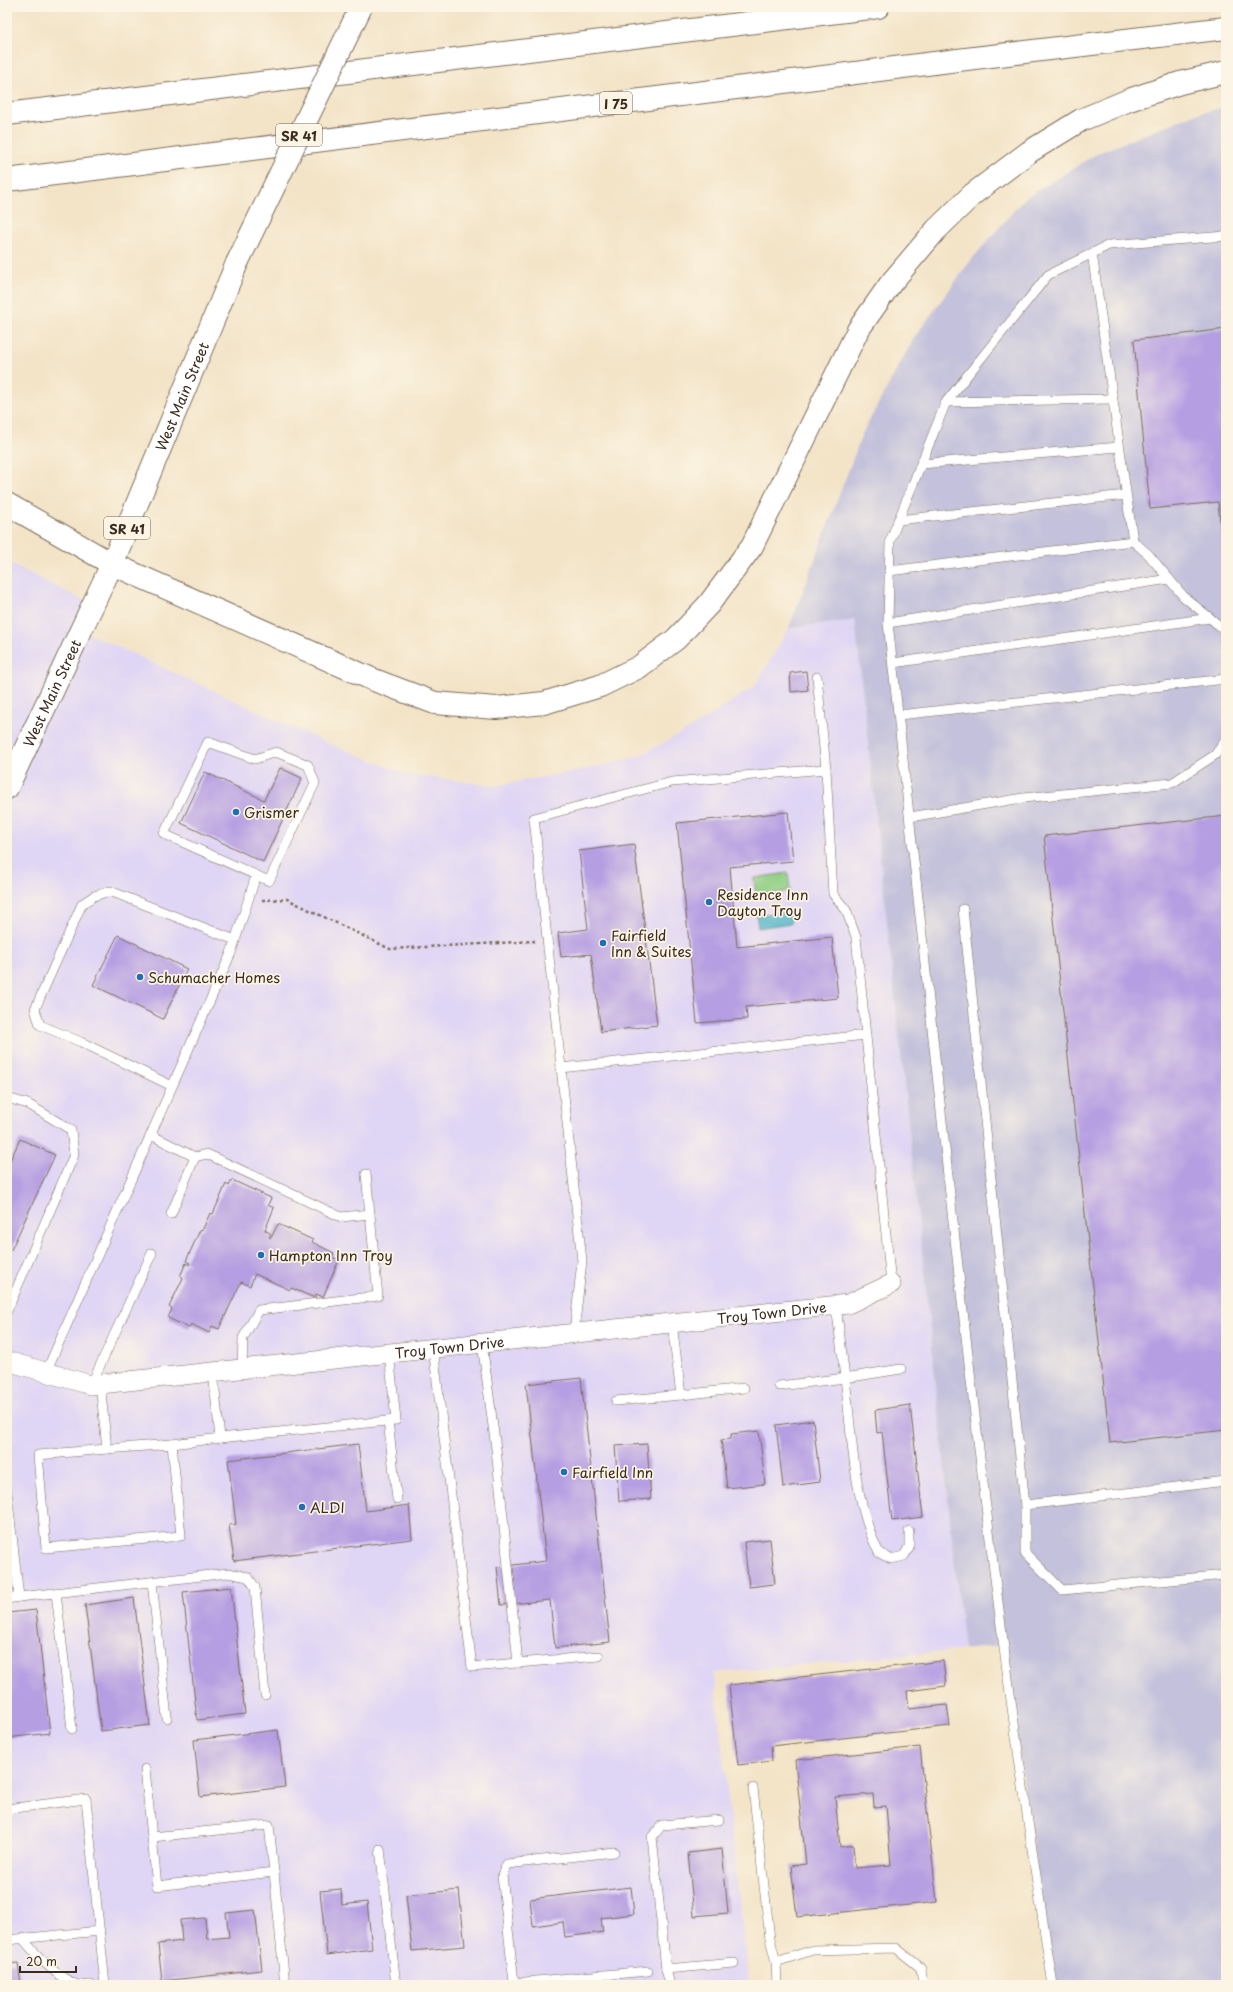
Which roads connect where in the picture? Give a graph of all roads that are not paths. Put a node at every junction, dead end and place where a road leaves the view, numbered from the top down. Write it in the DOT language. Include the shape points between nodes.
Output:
graph roads {
  1 [pos="361,7"];
  2 [pos="878,7"];
  3 [pos="1226,28"];
  4 [pos="1226,72"];
  5 [pos="7,114"];
  6 [pos="7,180"];
  7 [pos="1226,236"];
  8 [pos="1092,253"];
  9 [pos="1112,399"];
  10 [pos="946,402"];
  11 [pos="1119,447"];
  12 [pos="921,464"];
  13 [pos="1126,495"];
  14 [pos="7,504"];
  15 [pos="898,520"];
  16 [pos="1132,541"];
  17 [pos="112,564"];
  18 [pos="889,571"];
  19 [pos="1169,580"];
  20 [pos="1210,618"];
  21 [pos="888,623"];
  22 [pos="1226,631"];
  23 [pos="893,663"];
  24 [pos="817,677"];
  25 [pos="1226,679"];
  26 [pos="899,715"];
  27 [pos="1226,740"];
  28 [pos="826,769"];
  29 [pos="7,788"];
  30 [pos="910,817"];
  31 [pos="256,876"];
  32 [pos="963,909"];
  33 [pos="235,940"];
  34 [pos="866,1036"];
  35 [pos="561,1068"];
  36 [pos="172,1086"];
  37 [pos="7,1098"];
  38 [pos="151,1135"];
  39 [pos="195,1157"];
  40 [pos="366,1174"];
  41 [pos="171,1214"];
  42 [pos="370,1214"];
  43 [pos="152,1253"];
  44 [pos="891,1284"];
  45 [pos="11,1292"];
  46 [pos="836,1305"];
  47 [pos="7,1311"];
  48 [pos="672,1323"];
  49 [pos="574,1333"];
  50 [pos="482,1343"];
  51 [pos="433,1348"];
  52 [pos="389,1353"];
  53 [pos="7,1361"];
  54 [pos="242,1369"];
  55 [pos="901,1369"];
  56 [pos="46,1372"];
  57 [pos="213,1372"];
  58 [pos="845,1378"];
  59 [pos="96,1384"];
  60 [pos="779,1386"];
  61 [pos="744,1388"];
  62 [pos="682,1395"];
  63 [pos="616,1401"];
  64 [pos="388,1421"];
  65 [pos="220,1438"];
  66 [pos="172,1444"];
  67 [pos="107,1448"];
  68 [pos="1226,1481"];
  69 [pos="7,1492"];
  70 [pos="398,1499"];
  71 [pos="1025,1505"];
  72 [pos="909,1531"];
  73 [pos="1226,1575"];
  74 [pos="152,1582"];
  75 [pos="56,1593"];
  76 [pos="19,1597"];
  77 [pos="7,1599"];
  78 [pos="599,1656"];
  79 [pos="518,1663"];
  80 [pos="265,1695"];
  81 [pos="167,1718"];
  82 [pos="72,1730"];
  83 [pos="145,1769"];
  84 [pos="754,1788"];
  85 [pos="7,1808"];
  86 [pos="719,1820"];
  87 [pos="152,1837"];
  88 [pos="380,1849"];
  89 [pos="614,1852"];
  90 [pos="274,1872"];
  91 [pos="100,1931"];
  92 [pos="23,1939"];
  93 [pos="7,1940"];
  94 [pos="734,1962"];
  95 [pos="776,1962"];
  96 [pos="666,1969"];
  97 [pos="648,1971"];
  98 [pos="514,1984"];
  99 [pos="91,1985"];
  100 [pos="105,1985"];
  101 [pos="285,1985"];
  102 [pos="396,1985"];
  103 [pos="670,1985"];
  104 [pos="777,1985"];
  105 [pos="923,1985"];
  106 [pos="1053,1985"];
  1 -- 17 [label="main road, West Main Street / SR 41, bridge" via="237,263"];
  2 -- 5 [label="main road"];
  3 -- 6 [label="main road, I 75" via="966,58"];
  4 -- 17 [label="main road" via="1180,83 1081,120 1028,152 973,194 936,230 891,283 858,330 747,553 709,604 676,639 639,668 600,686 544,703 496,708 435,702 374,680"];
  7 -- 8 [label="lane" via="1110,245"];
  8 -- 9 [label="lane"];
  8 -- 10 [label="lane" via="1048,275"];
  9 -- 10 [label="lane"];
  9 -- 11 [label="lane"];
  10 -- 12 [label="lane"];
  11 -- 12 [label="lane"];
  11 -- 13 [label="lane"];
  12 -- 15 [label="lane"];
  13 -- 15 [label="lane"];
  13 -- 16 [label="lane"];
  14 -- 17 [label="main road"];
  15 -- 18 [label="lane" via="890,541"];
  16 -- 18 [label="lane"];
  16 -- 19 [label="lane" via="1148,554"];
  17 -- 29 [label="main road, West Main Street / SR 41"];
  18 -- 21 [label="lane"];
  19 -- 20 [label="lane" via="1184,597"];
  19 -- 21 [label="lane"];
  20 -- 22 [label="lane"];
  20 -- 23 [label="lane"];
  21 -- 23 [label="lane"];
  23 -- 26 [label="lane"];
  24 -- 28 [label="lane"];
  25 -- 26 [label="lane"];
  26 -- 30 [label="lane"];
  27 -- 30 [label="lane" via="1215,756 1172,783 1023,798"];
  28 -- 34 [label="lane" via="833,894 846,910 856,937"];
  28 -- 35 [label="lane" via="672,782 534,818"];
  30 -- 106 [label="lane" via="992,1568"];
  31 -- 31 [label="lane" via="269,881 315,783 308,765 276,752 255,759 208,742 164,834"];
  31 -- 33 [label="lane"];
  32 -- 71 [label="lane"];
  33 -- 36 [label="lane"];
  33 -- 36 [label="lane" via="110,891 94,896 82,904 35,1009 40,1025"];
  34 -- 35 [label="lane"];
  34 -- 44 [label="lane"];
  35 -- 49 [label="lane" via="582,1261"];
  36 -- 38 [label="lane"];
  37 -- 45 [label="lane" via="28,1104 71,1130 74,1155"];
  38 -- 39 [label="lane"];
  38 -- 56 [label="lane"];
  39 -- 41 [label="lane"];
  39 -- 42 [label="lane" via="207,1154 341,1217"];
  40 -- 42 [label="lane"];
  42 -- 54 [label="lane" via="378,1296 259,1310 243,1338"];
  43 -- 59 [label="lane"];
  44 -- 46 [label="street, Troy Town Drive" via="848,1304"];
  45 -- 47 [label="lane"];
  46 -- 48 [label="street, Troy Town Drive"];
  46 -- 58 [label="lane"];
  48 -- 49 [label="street, Troy Town Drive"];
  48 -- 62 [label="lane"];
  49 -- 50 [label="street, Troy Town Drive"];
  50 -- 51 [label="street, Troy Town Drive"];
  50 -- 79 [label="lane" via="496,1449"];
  51 -- 52 [label="street, Troy Town Drive"];
  51 -- 79 [label="lane" via="472,1667"];
  52 -- 54 [label="street, Troy Town Drive"];
  52 -- 64 [label="lane" via="396,1420"];
  53 -- 56 [label="street, Troy Town Drive"];
  54 -- 57 [label="street, Troy Town Drive"];
  55 -- 58 [label="lane"];
  56 -- 59 [label="street, Troy Town Drive"];
  57 -- 59 [label="street, Troy Town Drive"];
  57 -- 65 [label="lane"];
  58 -- 60 [label="lane"];
  58 -- 72 [label="lane" via="863,1509 870,1536 879,1553 890,1559 904,1556 909,1547"];
  59 -- 67 [label="lane"];
  61 -- 62 [label="lane"];
  62 -- 63 [label="lane"];
  64 -- 65 [label="lane"];
  64 -- 70 [label="lane"];
  65 -- 66 [label="lane"];
  66 -- 67 [label="lane"];
  66 -- 67 [label="lane" via="181,1536 46,1548 38,1455"];
  68 -- 71 [label="lane"];
  69 -- 76 [label="lane"];
  71 -- 73 [label="lane" via="1025,1553 1062,1590"];
  74 -- 75 [label="lane"];
  74 -- 80 [label="lane" via="228,1573 248,1577 255,1588"];
  74 -- 81 [label="lane"];
  75 -- 76 [label="lane"];
  75 -- 82 [label="lane"];
  76 -- 77 [label="lane"];
  78 -- 79 [label="lane"];
  83 -- 87 [label="lane"];
  84 -- 95 [label="lane" via="770,1939"];
  85 -- 91 [label="lane" via="86,1800"];
  86 -- 96 [label="lane" via="662,1825 652,1837"];
  87 -- 90 [label="lane" via="269,1825"];
  87 -- 90 [label="lane" via="157,1886"];
  88 -- 102 [label="lane"];
  89 -- 98 [label="lane" via="507,1864 502,1876"];
  90 -- 101 [label="lane"];
  91 -- 92 [label="lane"];
  91 -- 100 [label="lane"];
  92 -- 93 [label="lane"];
  92 -- 99 [label="lane" via="32,1951 63,1978 76,1985"];
  94 -- 96 [label="lane"];
  95 -- 104 [label="lane"];
  95 -- 105 [label="lane" via="813,1950 896,1948 921,1968"];
  96 -- 103 [label="lane"];
  97 -- 98 [label="lane"];
}
